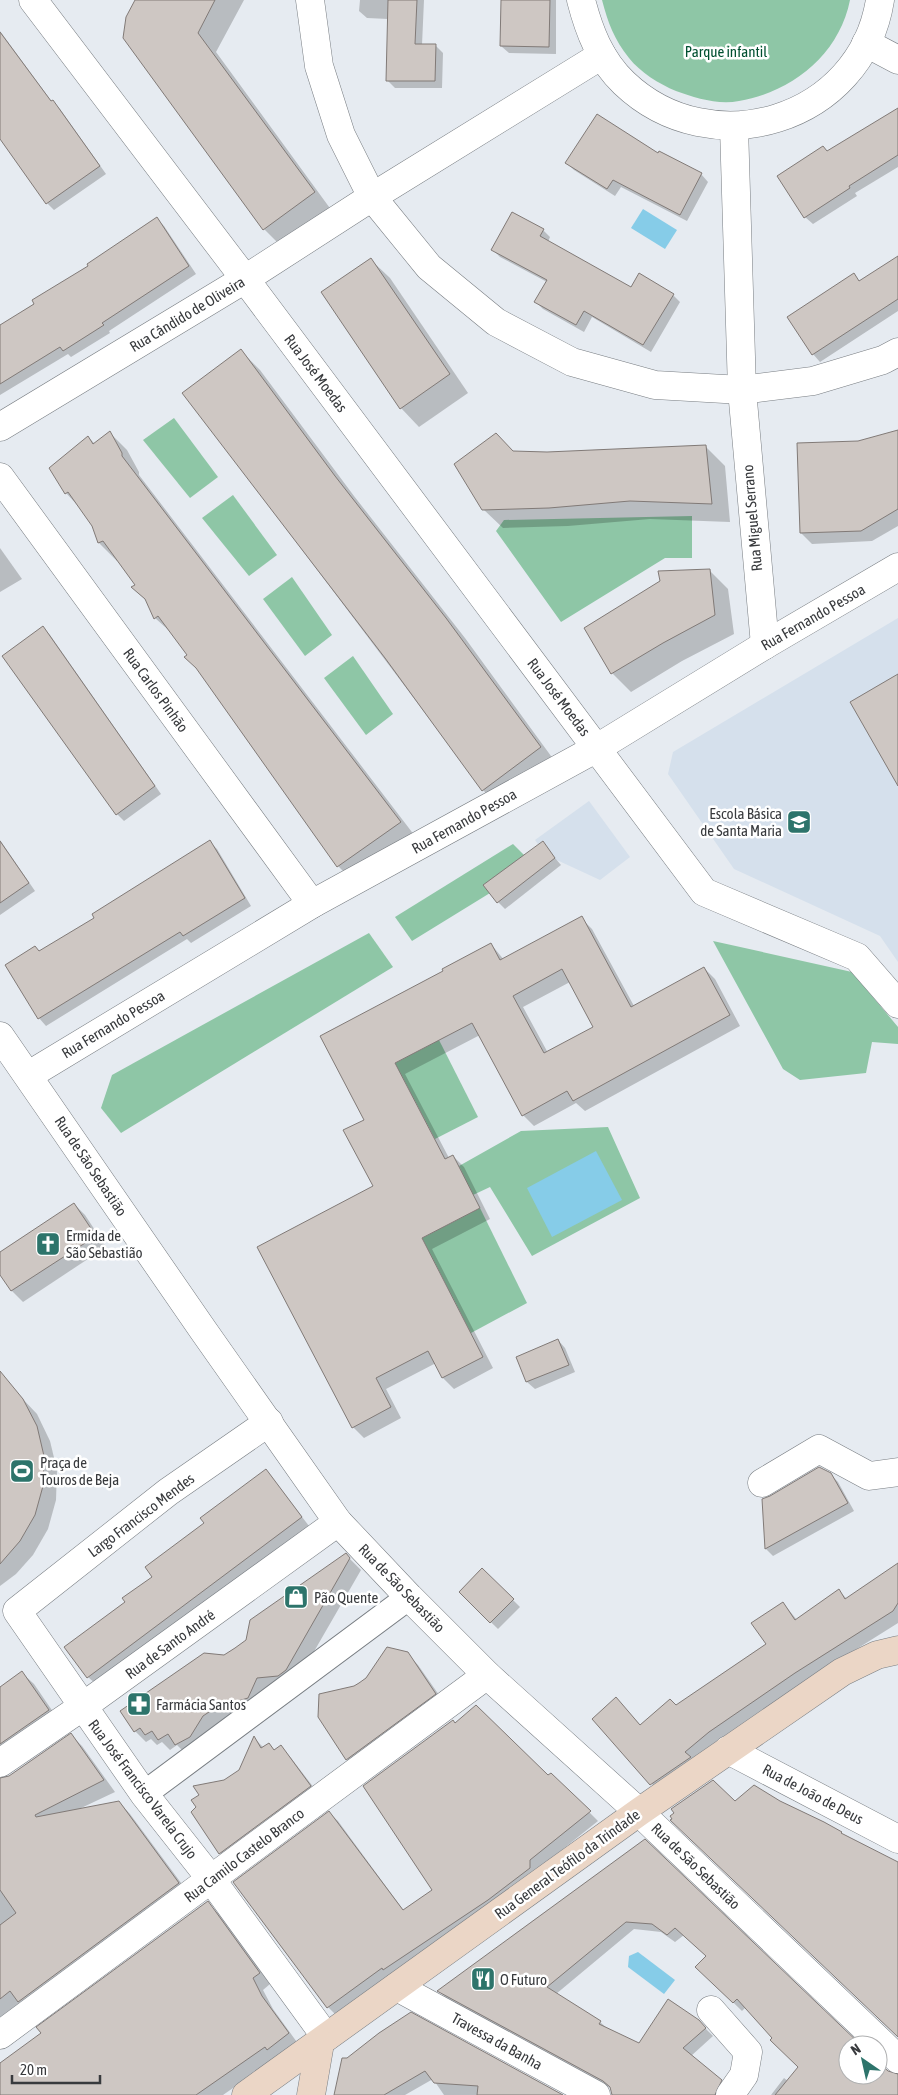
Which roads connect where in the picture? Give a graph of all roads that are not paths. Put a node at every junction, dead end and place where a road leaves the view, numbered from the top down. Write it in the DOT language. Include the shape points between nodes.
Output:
graph roads {
  1 [pos="33,0"];
  2 [pos="310,0"];
  3 [pos="581,0"];
  4 [pos="880,0"];
  5 [pos="866,43"];
  6 [pos="602,55"];
  7 [pos="898,60"];
  8 [pos="734,126"];
  9 [pos="372,197"];
  10 [pos="245,279"];
  11 [pos="898,352"];
  12 [pos="742,390"];
  13 [pos="0,427"];
  14 [pos="0,477"];
  15 [pos="898,567"];
  16 [pos="765,645"];
  17 [pos="597,748"];
  18 [pos="312,904"];
  19 [pos="898,1004"];
  20 [pos="0,1036"];
  21 [pos="29,1075"];
  22 [pos="269,1422"];
  23 [pos="898,1472"];
  24 [pos="762,1483"];
  25 [pos="338,1522"];
  26 [pos="409,1597"];
  27 [pos="17,1611"];
  28 [pos="898,1650"];
  29 [pos="487,1674"];
  30 [pos="82,1707"];
  31 [pos="728,1750"];
  32 [pos="0,1763"];
  33 [pos="144,1794"];
  34 [pos="639,1812"];
  35 [pos="898,1839"];
  36 [pos="211,1879"];
  37 [pos="397,1987"];
  38 [pos="710,2010"];
  39 [pos="0,2035"];
  40 [pos="323,2040"];
  41 [pos="898,2059"];
  42 [pos="246,2095"];
  43 [pos="311,2095"];
  44 [pos="596,2095"];
  45 [pos="730,2095"];
  1 -- 10 [label="street, Rua José Moedas"];
  2 -- 9 [label="street" via="319,66 341,135"];
  3 -- 6 [label="street" via="589,30"];
  4 -- 5 [label="street"];
  5 -- 7 [label="street"];
  5 -- 8 [label="street" via="843,76 825,93 797,111 767,122"];
  6 -- 8 [label="street" via="623,82 647,102 674,116 704,124"];
  6 -- 9 [label="street, Rua Cândido de Oliveira"];
  8 -- 12 [label="street, Rua Miguel Serrano"];
  9 -- 10 [label="street, Rua Cândido de Oliveira"];
  9 -- 12 [label="street" via="429,267 496,322 572,362 655,385"];
  10 -- 13 [label="street, Rua Cândido de Oliveira"];
  10 -- 17 [label="street, Rua José Moedas"];
  11 -- 12 [label="street" via="883,360 813,381"];
  12 -- 16 [label="street, Rua Miguel Serrano"];
  14 -- 18 [label="street, Rua Carlos Pinhão"];
  15 -- 16 [label="street, Rua Fernando Pessoa"];
  16 -- 17 [label="street, Rua Fernando Pessoa"];
  17 -- 18 [label="street, Rua Fernando Pessoa"];
  17 -- 19 [label="street, Rua José Moedas" via="704,892 858,957"];
  18 -- 21 [label="street, Rua Fernando Pessoa"];
  20 -- 21 [label="street, Rua de São Sebastião"];
  21 -- 22 [label="street, Rua de São Sebastião"];
  22 -- 25 [label="street, Rua de São Sebastião"];
  22 -- 27 [label="street, Largo Francisco Mendes" via="168,1492"];
  23 -- 24 [label="street" via="869,1476 818,1449"];
  25 -- 26 [label="street, Rua de São Sebastião"];
  25 -- 30 [label="street, Rua de Santo André"];
  26 -- 29 [label="street, Rua de São Sebastião"];
  26 -- 33 [label="street"];
  27 -- 30 [label="street, Rua José Francisco Varela Crujo"];
  28 -- 31 [label="main road, Rua General Teófilo da Trindade" via="877,1655 842,1672"];
  29 -- 34 [label="street, Rua de São Sebastião"];
  29 -- 36 [label="street, Rua Camilo Castelo Branco"];
  30 -- 32 [label="street, Rua de Santo André"];
  30 -- 33 [label="street, Rua José Francisco Varela Crujo"];
  31 -- 34 [label="main road, Rua General Teófilo da Trindade"];
  31 -- 35 [label="street, Rua de João de Deus"];
  33 -- 36 [label="street, Rua José Francisco Varela Crujo"];
  34 -- 37 [label="main road, Rua General Teófilo da Trindade"];
  34 -- 41 [label="street, Rua de São Sebastião"];
  36 -- 39 [label="street, Rua Camilo Castelo Branco"];
  36 -- 40 [label="street, Rua José Francisco Varela Crujo"];
  37 -- 40 [label="main road, Rua General Teófilo da Trindade"];
  37 -- 44 [label="street, Travessa da Banha"];
  38 -- 45 [label="street" via="748,2052 744,2075"];
  40 -- 42 [label="main road, Rua General Teófilo da Trindade"];
  40 -- 43 [label="main road"];
}
